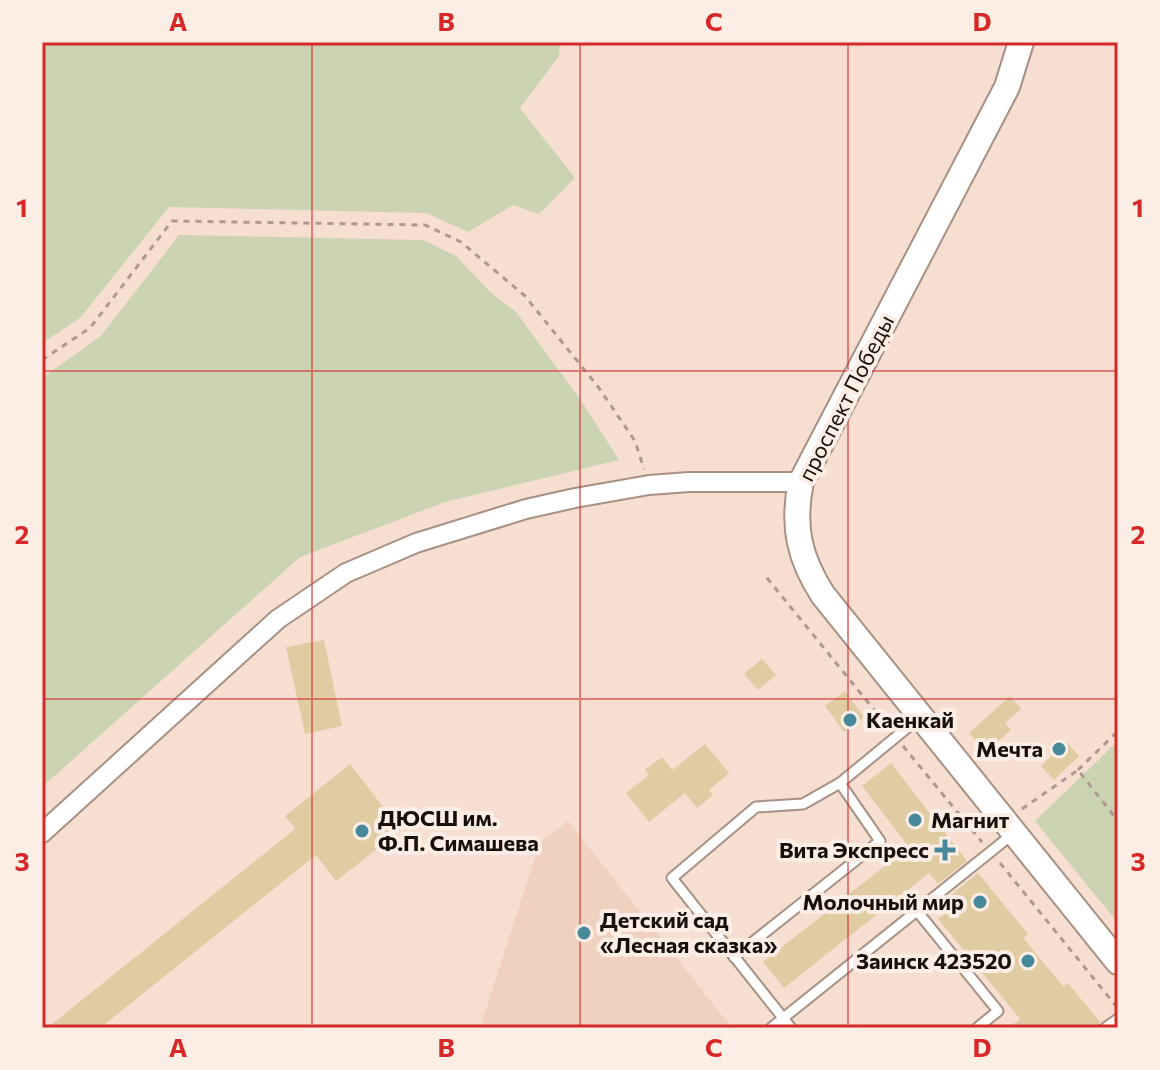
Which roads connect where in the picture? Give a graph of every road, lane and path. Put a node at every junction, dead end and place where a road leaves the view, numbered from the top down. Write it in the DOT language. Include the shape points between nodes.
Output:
graph roads {
  1 [pos="1021,42"];
  2 [pos="42,360"];
  3 [pos="801,482"];
  4 [pos="649,485"];
  5 [pos="767,578"];
  6 [pos="921,717"];
  7 [pos="1118,731"];
  8 [pos="896,738"];
  9 [pos="1078,770"];
  10 [pos="840,783"];
  11 [pos="1118,821"];
  12 [pos="1010,827"];
  13 [pos="42,833"];
  14 [pos="991,852"];
  15 [pos="917,911"];
  16 [pos="734,957"];
  17 [pos="1118,962"];
  18 [pos="1118,1009"];
  19 [pos="783,1018"];
  20 [pos="1118,1019"];
  21 [pos="771,1028"];
  22 [pos="791,1028"];
  23 [pos="977,1028"];
  24 [pos="1105,1028"];
  1 -- 3 [label="main road, проспект Победы" via="1007,87"];
  2 -- 4 [label="path" via="90,328 172,221 425,225 461,242 525,296 635,441"];
  3 -- 4 [label="street"];
  3 -- 6 [label="main road, проспект Победы" via="796,523 809,574"];
  4 -- 13 [label="street" via="526,509 416,543 346,573 278,619"];
  5 -- 8 [label="path"];
  6 -- 8 [label="lane"];
  6 -- 12 [label="main road, проспект Победы"];
  7 -- 9 [label="path"];
  8 -- 10 [label="lane"];
  8 -- 14 [label="path"];
  9 -- 11 [label="path"];
  9 -- 12 [label="path"];
  10 -- 16 [label="lane" via="880,841"];
  10 -- 16 [label="lane" via="803,804 756,807 672,878"];
  12 -- 14 [label="lane"];
  12 -- 17 [label="main road, проспект Победы"];
  14 -- 15 [label="lane"];
  14 -- 18 [label="path"];
  15 -- 19 [label="lane"];
  15 -- 23 [label="lane" via="998,1011"];
  16 -- 19 [label="lane"];
  19 -- 21 [label="lane"];
  19 -- 22 [label="lane"];
  20 -- 24 [label="lane"];
}
